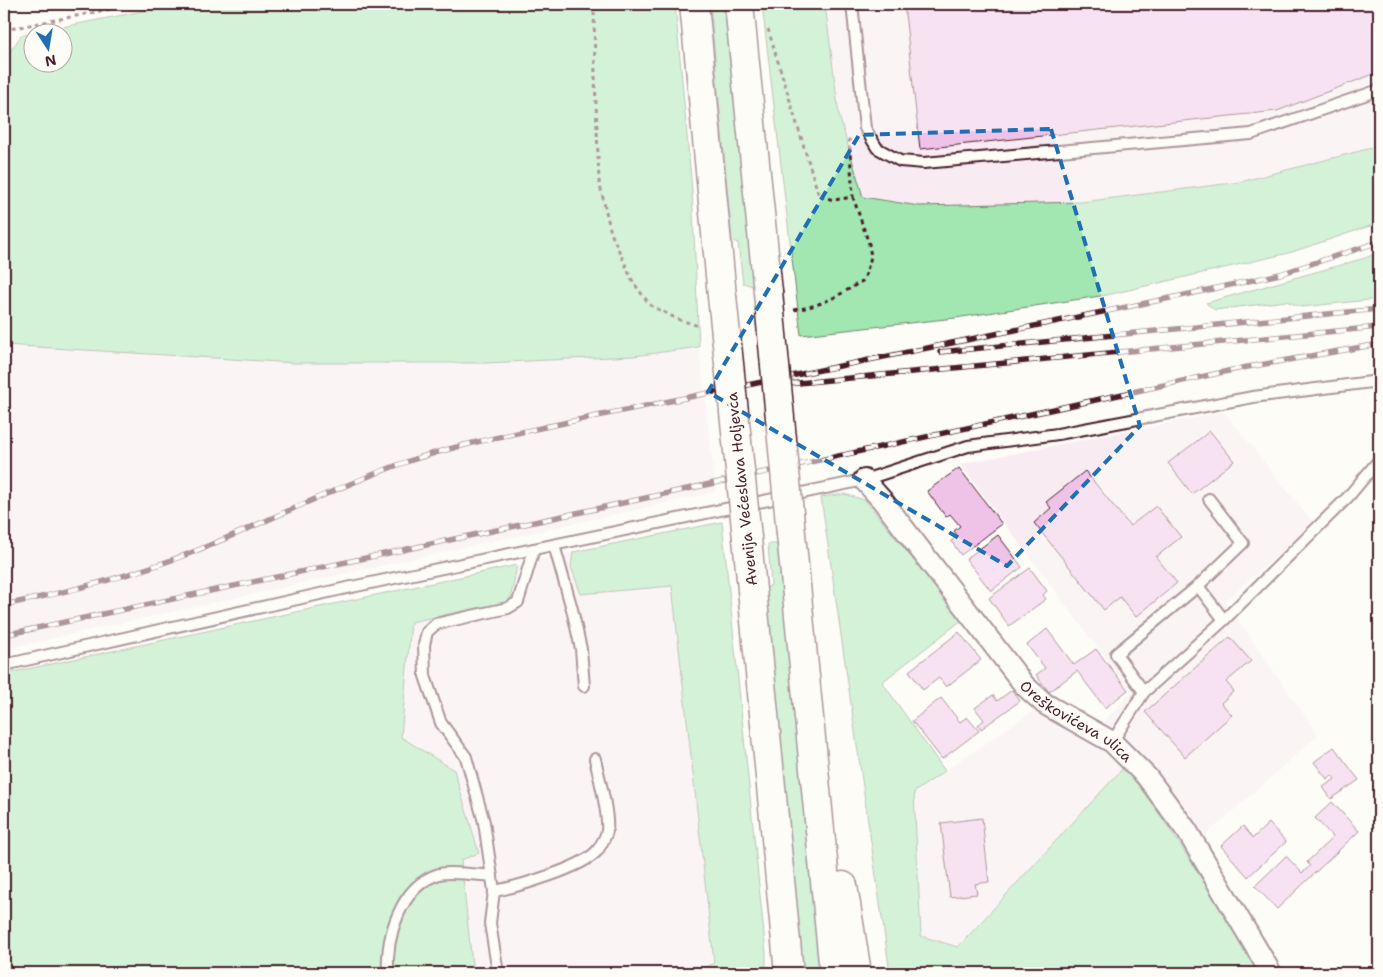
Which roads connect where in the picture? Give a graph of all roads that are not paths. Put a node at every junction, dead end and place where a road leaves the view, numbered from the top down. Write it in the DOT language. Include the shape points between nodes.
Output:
graph roads {
  1 [pos="694,4"];
  2 [pos="739,4"];
  3 [pos="852,4"];
  4 [pos="1379,90"];
  5 [pos="1379,381"];
  6 [pos="1379,460"];
  7 [pos="864,480"];
  8 [pos="1209,499"];
  9 [pos="554,545"];
  10 [pos="534,549"];
  11 [pos="1198,586"];
  12 [pos="1224,620"];
  13 [pos="4,665"];
  14 [pos="584,686"];
  15 [pos="1144,692"];
  16 [pos="1112,742"];
  17 [pos="595,759"];
  18 [pos="818,806"];
  19 [pos="492,876"];
  20 [pos="494,891"];
  21 [pos="388,973"];
  22 [pos="498,973"];
  23 [pos="789,973"];
  24 [pos="834,973"];
  25 [pos="857,973"];
  26 [pos="1271,973"];
  1 -- 23 [label="main road, Avenija Većeslava Holjevca, bridge"];
  2 -- 18 [label="main road, bridge"];
  3 -- 4 [label="lane" via="865,128 877,148 900,161 924,163 1251,134"];
  5 -- 7 [label="lane" via="1253,397 1058,434 968,446"];
  6 -- 12 [label="lane" via="1348,497"];
  7 -- 9 [label="lane"];
  7 -- 16 [label="street, Oreškovićeva ulica" via="1025,686 1045,704"];
  8 -- 11 [label="lane" via="1243,543"];
  9 -- 10 [label="lane"];
  9 -- 14 [label="lane" via="576,625"];
  10 -- 13 [label="lane"];
  10 -- 19 [label="lane" via="518,602 508,608 436,624 427,632 424,645 425,676 441,723 466,757 484,822"];
  11 -- 12 [label="lane"];
  11 -- 15 [label="lane" via="1116,654"];
  12 -- 15 [label="lane"];
  15 -- 16 [label="lane"];
  16 -- 26 [label="street, Oreškovićeva ulica" via="1147,777 1187,831"];
  17 -- 20 [label="lane" via="607,832 597,851 582,863"];
  18 -- 24 [label="main road"];
  18 -- 25 [label="main road" via="843,886"];
  19 -- 20 [label="lane"];
  19 -- 21 [label="lane" via="440,874 415,887 395,919 387,957"];
  20 -- 22 [label="lane" via="490,923"];
}
